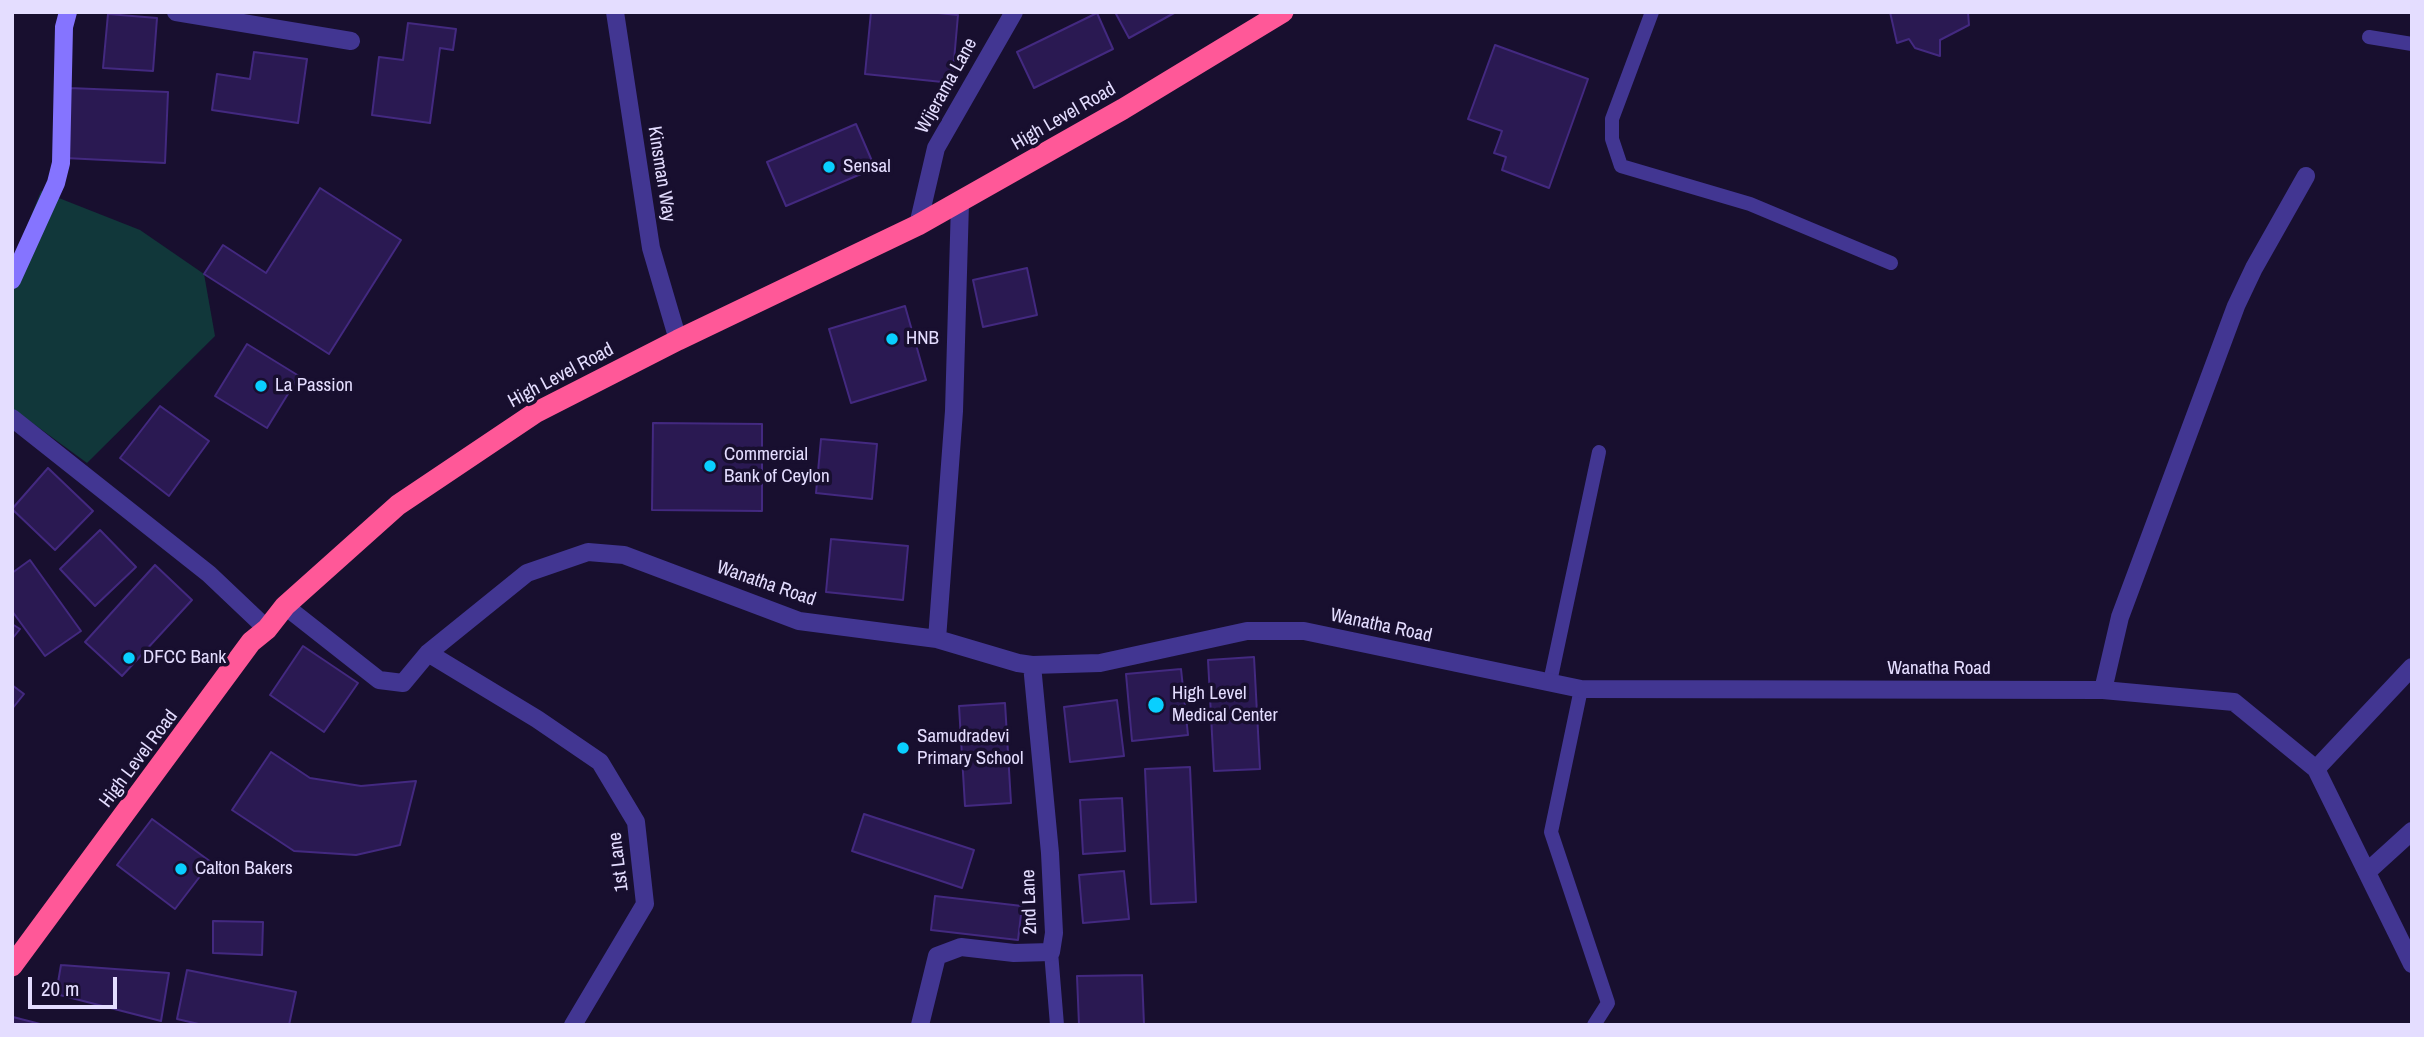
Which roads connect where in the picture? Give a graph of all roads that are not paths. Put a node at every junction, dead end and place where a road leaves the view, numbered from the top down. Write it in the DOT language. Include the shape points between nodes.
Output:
graph roads {
  1 [pos="68,12"];
  2 [pos="176,12"];
  3 [pos="615,12"];
  4 [pos="1014,12"];
  5 [pos="1283,12"];
  6 [pos="1652,12"];
  7 [pos="2369,37"];
  8 [pos="351,41"];
  9 [pos="2412,44"];
  10 [pos="2306,176"];
  11 [pos="960,203"];
  12 [pos="918,225"];
  13 [pos="1891,263"];
  14 [pos="12,280"];
  15 [pos="678,340"];
  16 [pos="12,418"];
  17 [pos="1599,452"];
  18 [pos="285,606"];
  19 [pos="267,629"];
  20 [pos="937,639"];
  21 [pos="428,653"];
  22 [pos="1032,665"];
  23 [pos="2412,667"];
  24 [pos="1550,682"];
  25 [pos="1581,689"];
  26 [pos="2103,690"];
  27 [pos="2316,769"];
  28 [pos="2412,831"];
  29 [pos="2368,872"];
  30 [pos="1051,952"];
  31 [pos="2412,964"];
  32 [pos="12,966"];
  33 [pos="573,1025"];
  34 [pos="920,1025"];
  35 [pos="1057,1025"];
  36 [pos="1594,1025"];
  1 -- 14 [label="street" via="61,163"];
  2 -- 8 [label="street"];
  3 -- 15 [label="street, Kinsman Way" via="651,247"];
  4 -- 12 [label="street, Wijerama Lane" via="936,148"];
  5 -- 11 [label="highway, High Level Road"];
  6 -- 13 [label="lane" via="1612,119 1612,139 1621,166 1750,204"];
  7 -- 9 [label="lane"];
  10 -- 26 [label="street" via="2236,306 2120,617"];
  11 -- 12 [label="highway, High Level Road"];
  11 -- 20 [label="street" via="954,411"];
  12 -- 15 [label="highway, High Level Road"];
  15 -- 18 [label="highway, High Level Road" via="535,413 398,505"];
  16 -- 19 [label="street" via="209,574"];
  17 -- 24 [label="lane"];
  18 -- 19 [label="highway, High Level Road"];
  18 -- 21 [label="street, Wanatha Road" via="379,680 403,683"];
  19 -- 32 [label="highway, High Level Road" via="251,642"];
  20 -- 21 [label="street, Wanatha Road" via="799,621 624,555 588,552 527,573"];
  20 -- 22 [label="street, Wanatha Road"];
  21 -- 33 [label="street, 1st Lane" via="600,762 636,822 645,904"];
  22 -- 24 [label="street, Wanatha Road" via="1100,663 1247,631 1304,631"];
  22 -- 30 [label="street, 2nd Lane" via="1050,853"];
  23 -- 27 [label="street"];
  24 -- 25 [label="street, Wanatha Road"];
  25 -- 26 [label="street, Wanatha Road"];
  25 -- 36 [label="lane" via="1551,832 1608,1003"];
  26 -- 27 [label="street, Wanatha Road" via="2234,702"];
  27 -- 29 [label="street, Wanatha Road"];
  28 -- 29 [label="street"];
  29 -- 31 [label="street, Wanatha Road"];
  30 -- 34 [label="street, 2nd Lane" via="961,947 937,956"];
  30 -- 35 [label="lane"];
}
